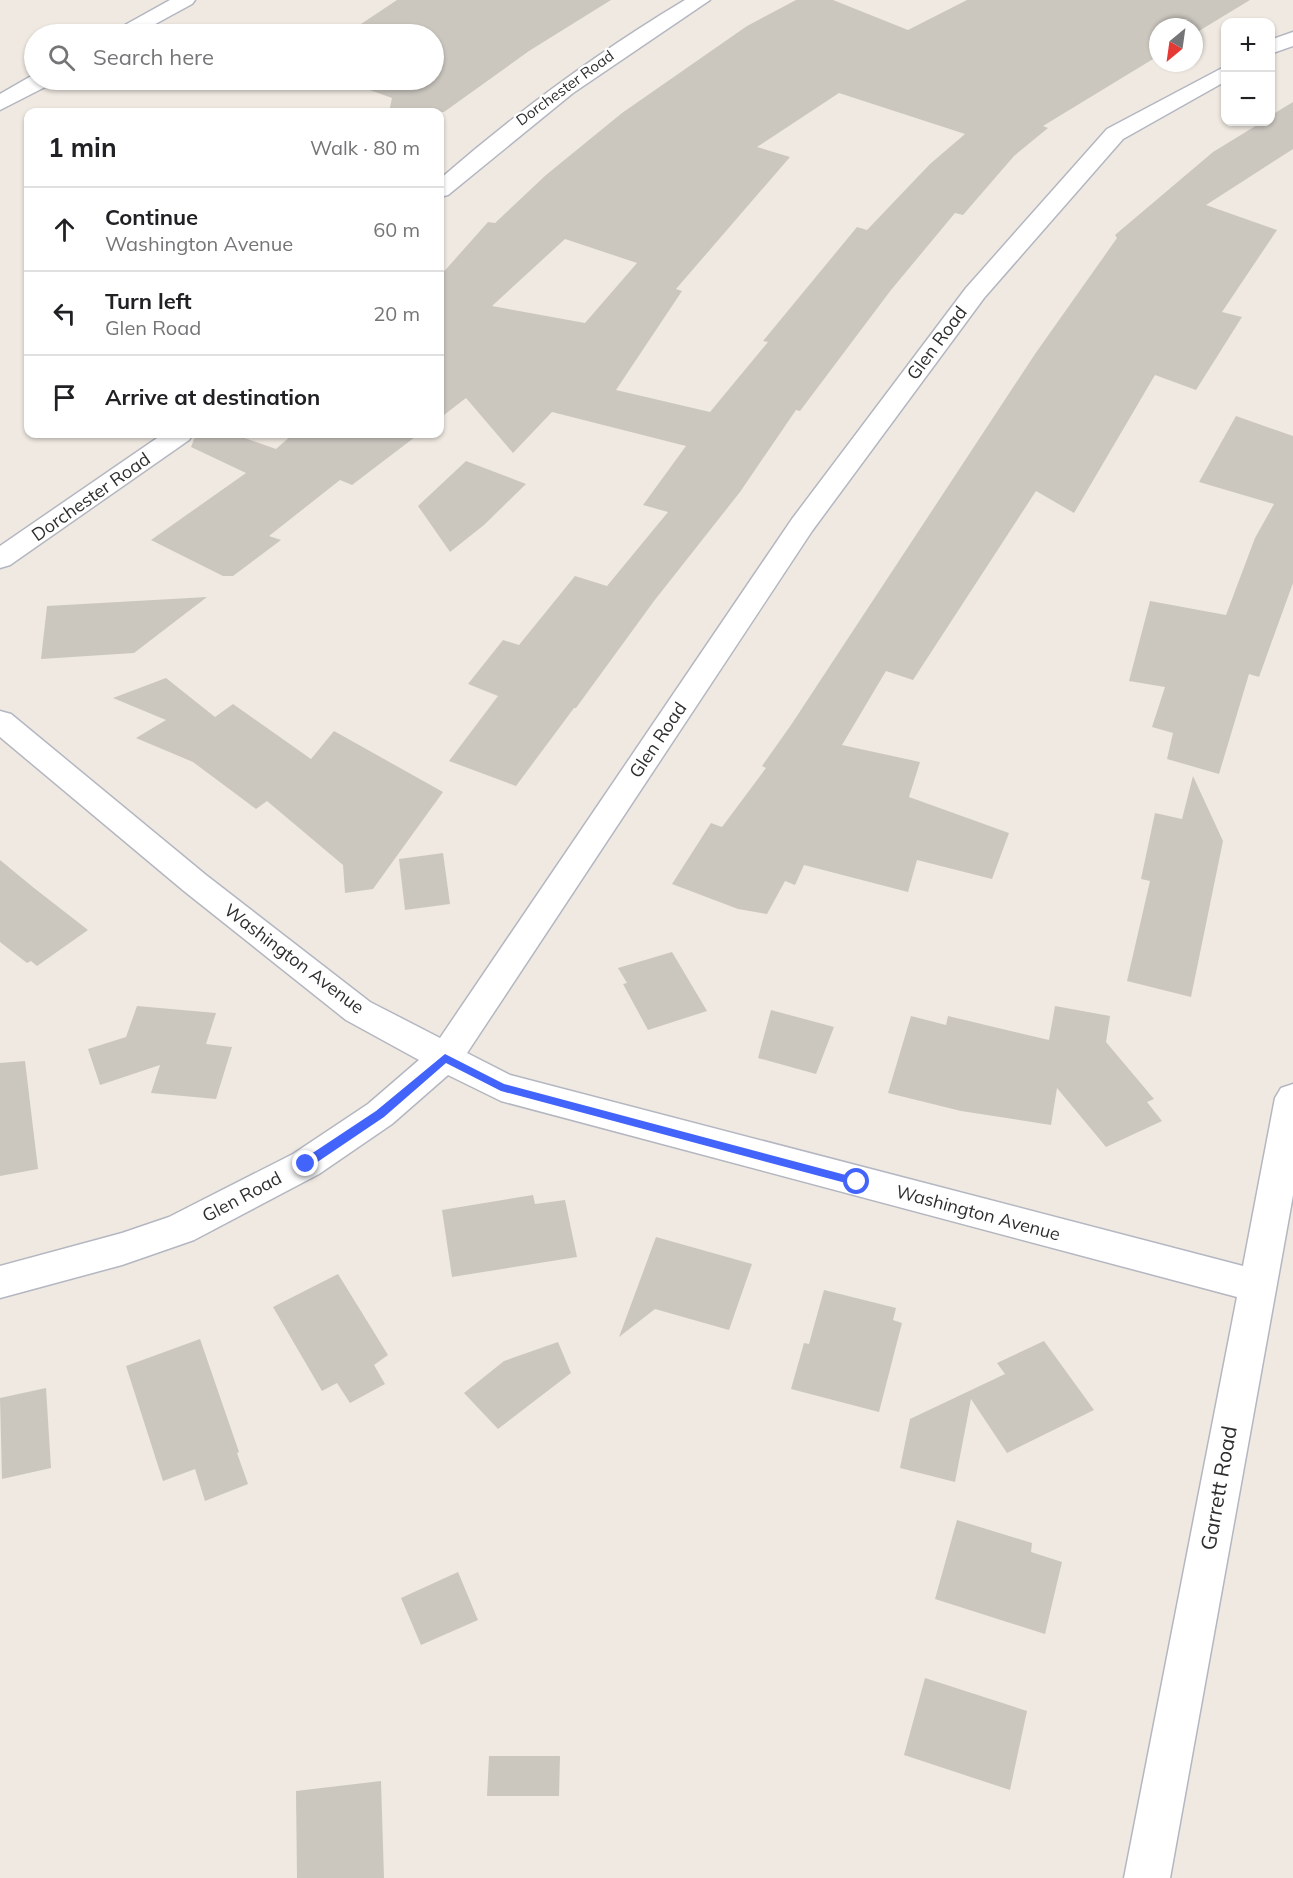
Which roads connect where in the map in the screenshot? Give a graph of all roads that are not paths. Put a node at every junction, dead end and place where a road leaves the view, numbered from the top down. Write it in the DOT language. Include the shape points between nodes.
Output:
graph roads {
  1 [pos="185,0"];
  2 [pos="700,0"];
  3 [pos="141,24"];
  4 [pos="1293,38"];
  5 [pos="1275,46"];
  6 [pos="1221,75"];
  7 [pos="24,90"];
  8 [pos="0,103"];
  9 [pos="444,187"];
  10 [pos="174,438"];
  11 [pos="0,559"];
  12 [pos="0,721"];
  13 [pos="445,1058"];
  14 [pos="1293,1098"];
  15 [pos="0,1282"];
  16 [pos="1257,1286"];
  17 [pos="1147,1878"];
  1 -- 3 [label="street"];
  2 -- 9 [label="street, Dorchester Road" via="595,65 516,124"];
  4 -- 5 [label="street"];
  6 -- 13 [label="street, Glen Road" via="1115,134 975,293 802,525"];
  7 -- 8 [label="street"];
  10 -- 11 [label="street, Dorchester Road"];
  12 -- 13 [label="street, Washington Avenue" via="195,884 358,1011"];
  13 -- 15 [label="street, Glen Road" via="380,1114 306,1164 181,1229"];
  13 -- 16 [label="street, Washington Avenue" via="501,1087"];
  14 -- 16 [label="street, Garrett Road"];
  16 -- 17 [label="street, Garrett Road"];
}
